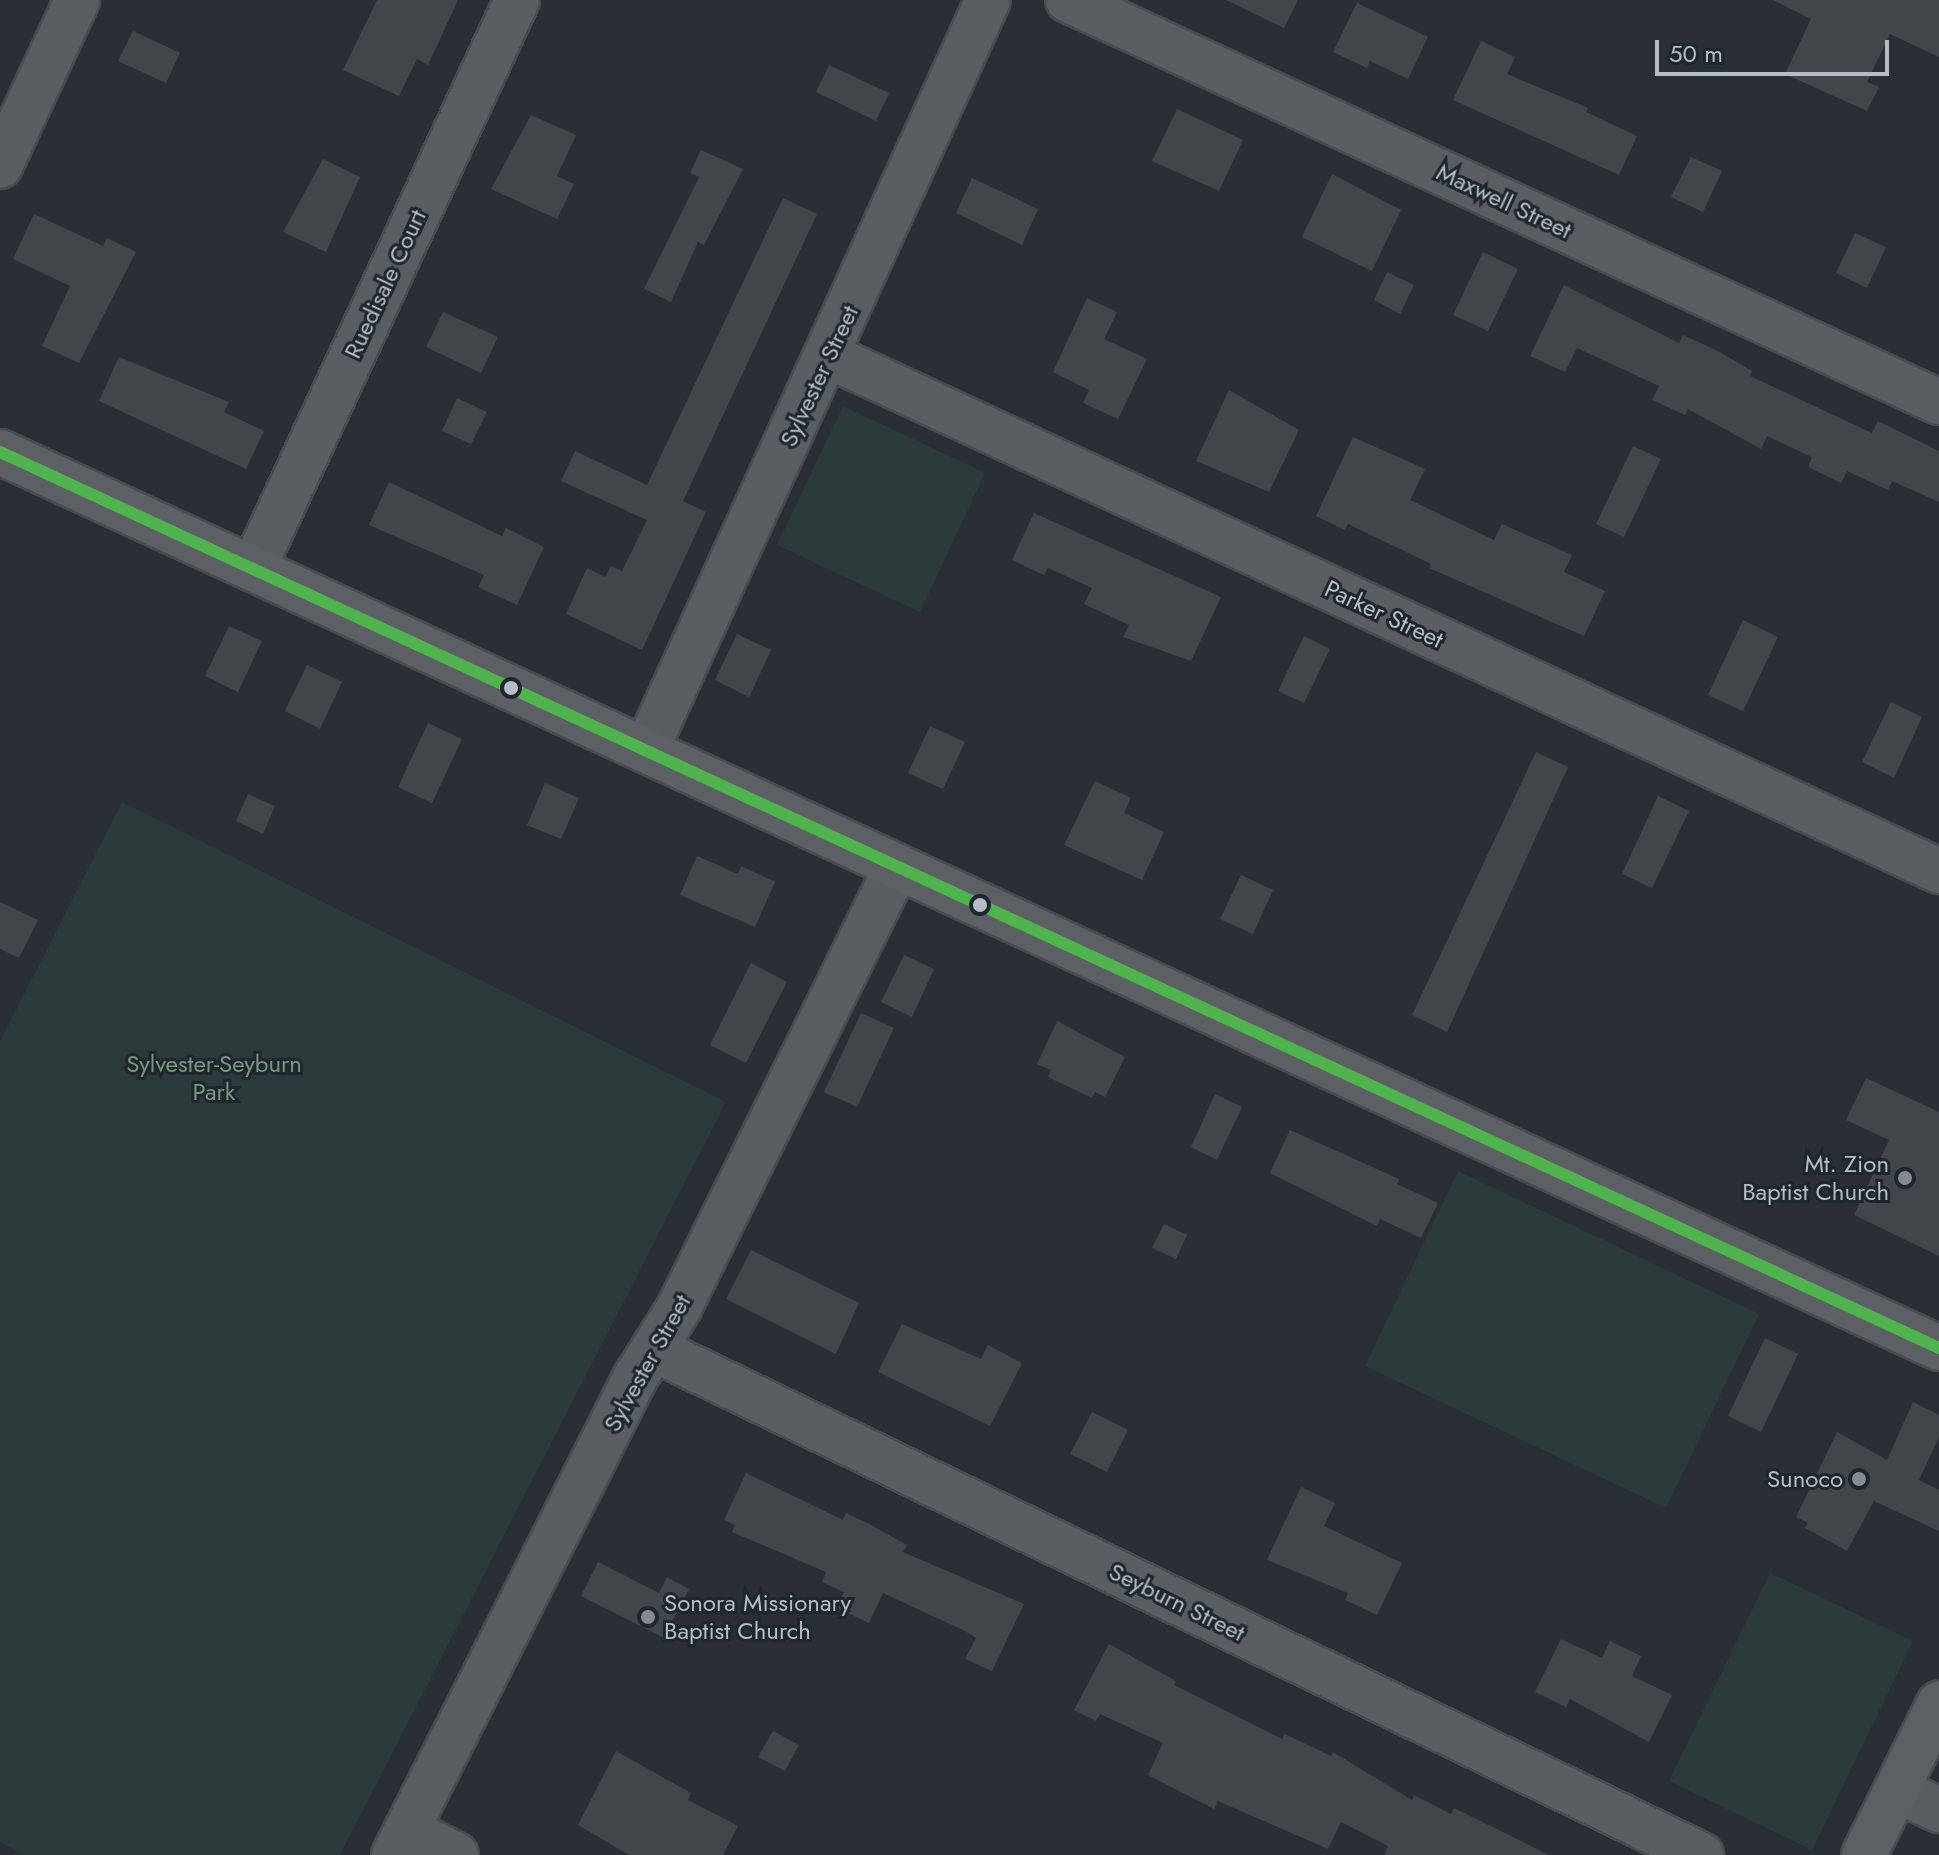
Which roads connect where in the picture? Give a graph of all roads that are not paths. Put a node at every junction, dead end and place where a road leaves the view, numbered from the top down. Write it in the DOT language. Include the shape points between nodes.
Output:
graph roads {
  1 [pos="77,0"];
  2 [pos="517,0"];
  3 [pos="988,0"];
  4 [pos="1068,0"];
  5 [pos="0,166"];
  6 [pos="829,356"];
  7 [pos="1939,402"];
  8 [pos="0,452"];
  9 [pos="253,569"];
  10 [pos="646,750"];
  11 [pos="896,869"];
  12 [pos="1939,871"];
  13 [pos="1939,1348"];
  14 [pos="654,1349"];
  15 [pos="1939,1704"];
  16 [pos="1897,1790"];
  17 [pos="1939,1810"];
  18 [pos="401,1842"];
  19 [pos="456,1855"];
  20 [pos="1701,1855"];
  21 [pos="1864,1855"];
  1 -- 5 [label="street"];
  2 -- 9 [label="street, Ruedisale Court"];
  3 -- 6 [label="street, Sylvester Street"];
  4 -- 7 [label="street, Maxwell Street"];
  6 -- 10 [label="street, Sylvester Street"];
  6 -- 12 [label="street, Parker Street"];
  8 -- 9 [label="main road"];
  9 -- 10 [label="main road"];
  10 -- 11 [label="main road"];
  11 -- 13 [label="main road"];
  11 -- 14 [label="street, Sylvester Street"];
  14 -- 18 [label="street, Sylvester Street"];
  14 -- 20 [label="street, Seyburn Street"];
  15 -- 16 [label="main road"];
  16 -- 17 [label="street"];
  16 -- 21 [label="main road"];
  18 -- 19 [label="street"];
}
